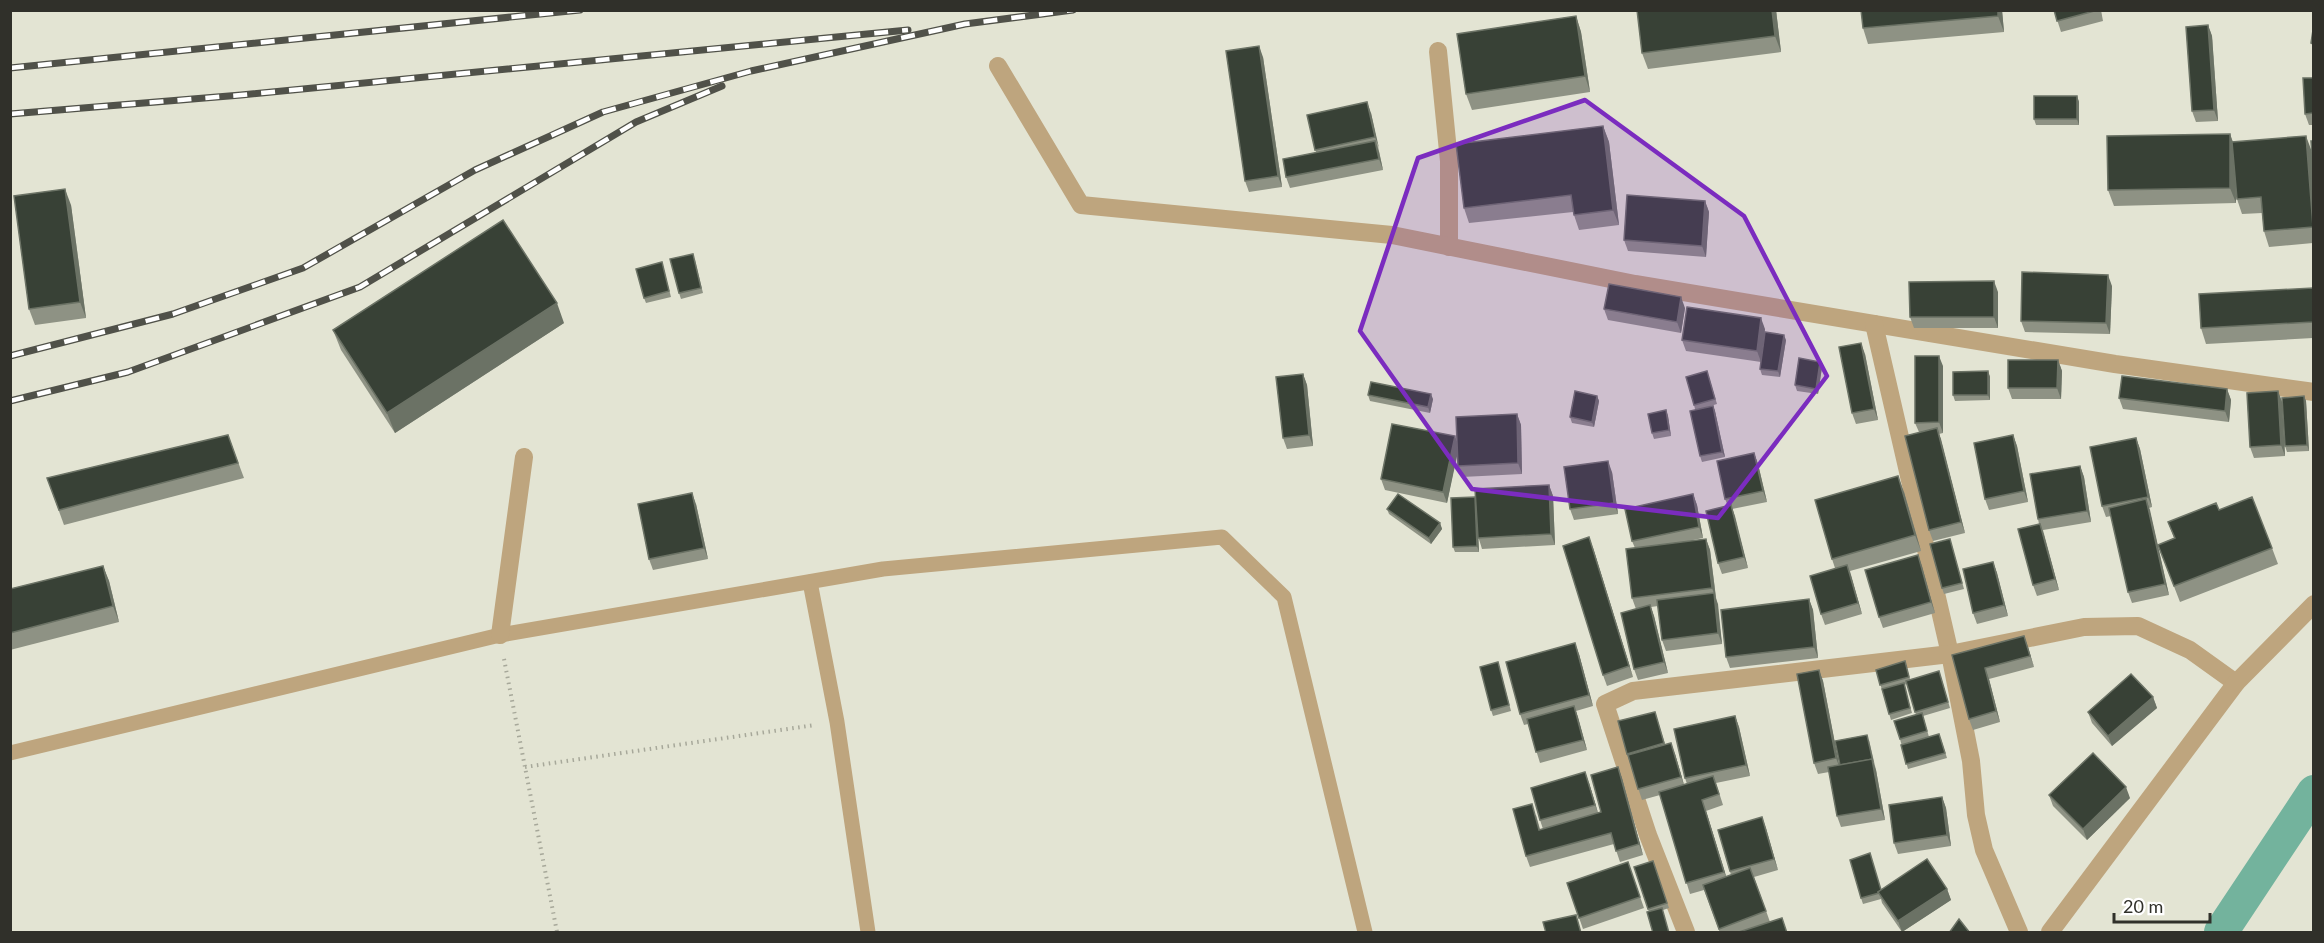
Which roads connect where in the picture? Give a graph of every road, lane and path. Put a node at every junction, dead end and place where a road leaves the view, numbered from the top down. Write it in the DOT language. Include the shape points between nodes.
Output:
graph roads {
  1 [pos="1438,51"];
  2 [pos="998,66"];
  3 [pos="1449,247"];
  4 [pos="1874,324"];
  5 [pos="2313,392"];
  6 [pos="524,457"];
  7 [pos="810,582"];
  8 [pos="2313,604"];
  9 [pos="500,635"];
  10 [pos="1950,654"];
  11 [pos="2236,683"];
  12 [pos="837,722"];
  13 [pos="10,753"];
  14 [pos="525,767"];
  15 [pos="557,933"];
  16 [pos="868,933"];
  17 [pos="1365,933"];
  18 [pos="1686,933"];
  19 [pos="2019,933"];
  20 [pos="2050,933"];
  1 -- 3 [label="street" via="1449,161"];
  2 -- 3 [label="street" via="1081,206 1392,235"];
  3 -- 4 [label="street" via="1635,284"];
  4 -- 5 [label="street"];
  4 -- 10 [label="street"];
  6 -- 9 [label="street"];
  7 -- 9 [label="lane"];
  7 -- 12 [label="lane"];
  7 -- 17 [label="lane" via="883,569 1222,537 1284,597"];
  8 -- 11 [label="street"];
  9 -- 13 [label="lane"];
  9 -- 14 [label="path"];
  10 -- 11 [label="street" via="2084,627 2138,626 2190,650"];
  10 -- 18 [label="street" via="1633,691 1605,704 1647,835"];
  10 -- 19 [label="street" via="1984,850"];
  11 -- 20 [label="street"];
  12 -- 14 [label="path"];
  12 -- 16 [label="lane"];
  14 -- 15 [label="path"];
}
